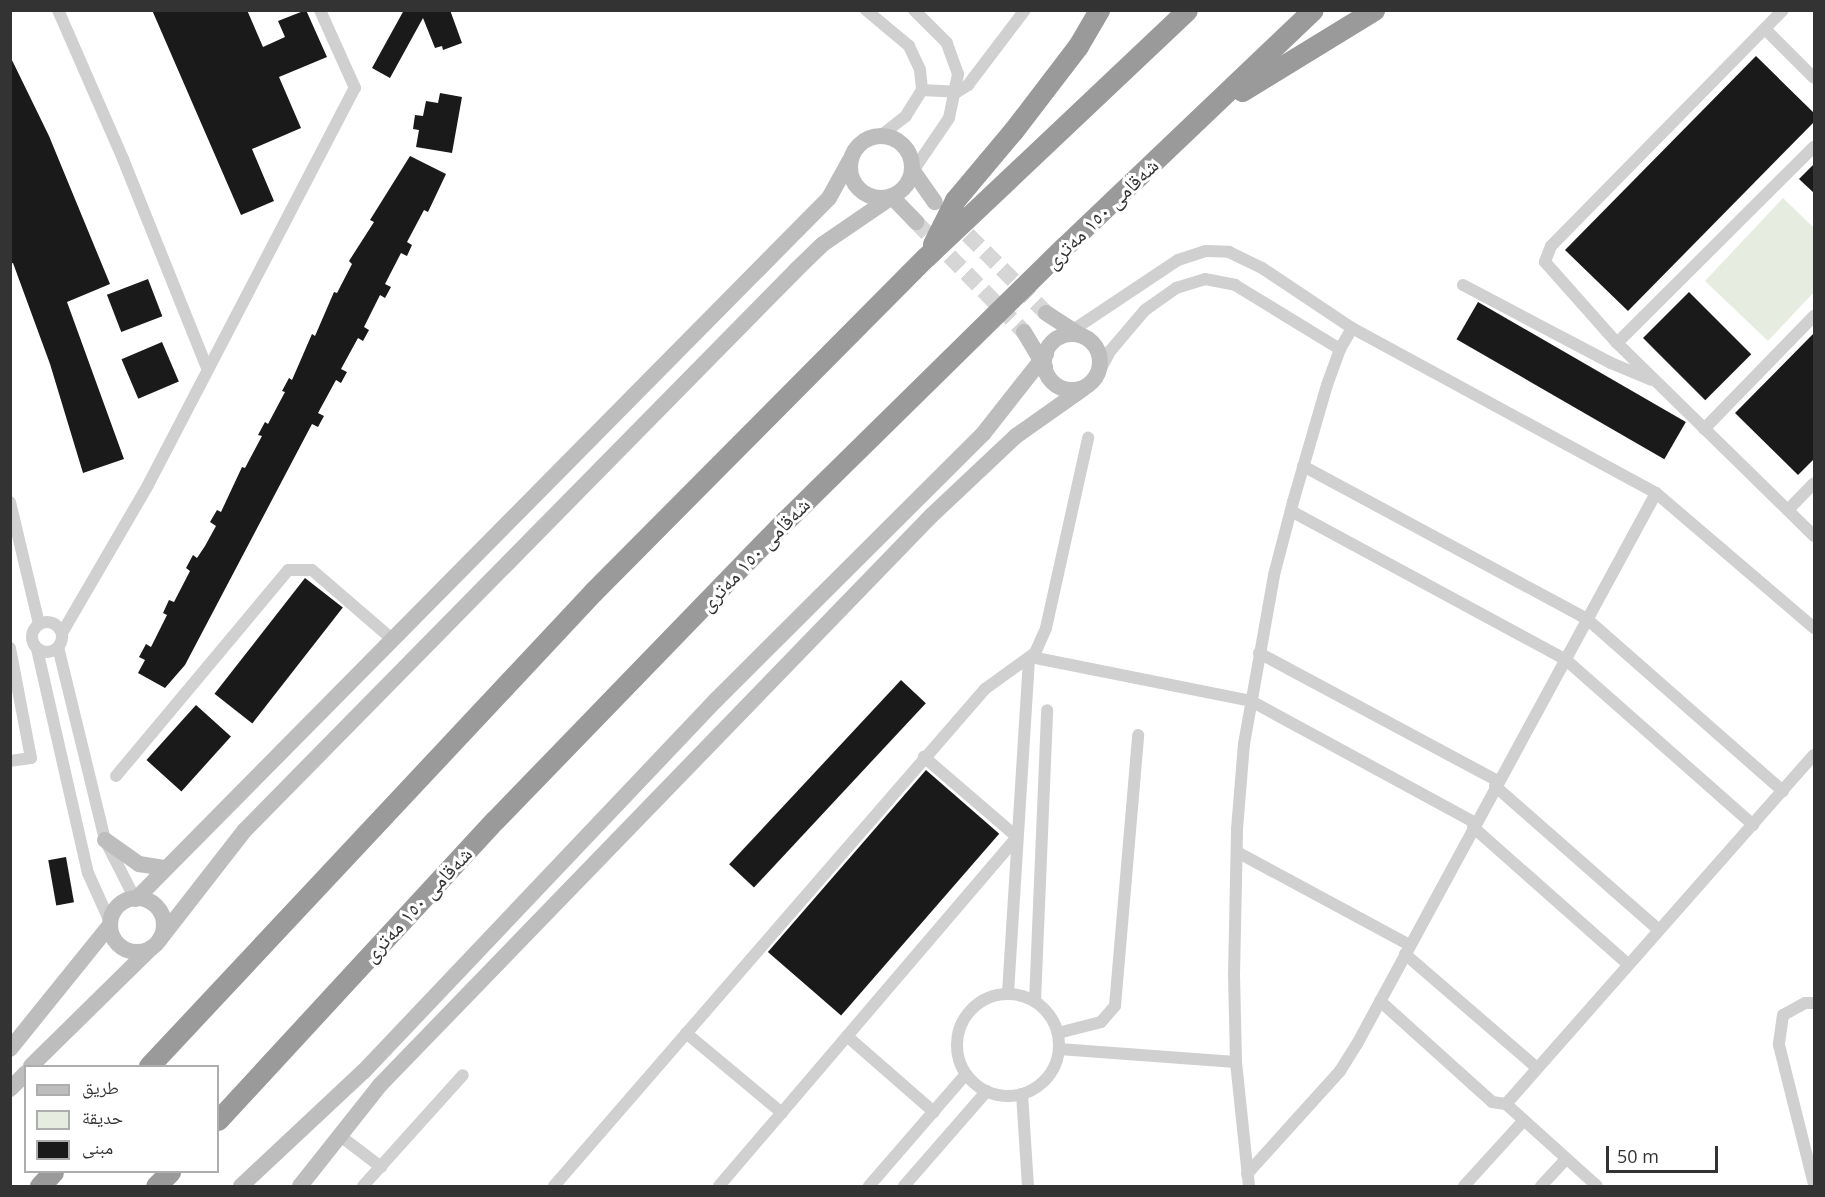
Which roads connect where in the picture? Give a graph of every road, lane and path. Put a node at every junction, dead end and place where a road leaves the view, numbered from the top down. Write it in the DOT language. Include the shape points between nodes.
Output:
graph roads {
  1 [pos="58,10"];
  2 [pos="320,10"];
  3 [pos="866,10"];
  4 [pos="914,10"];
  5 [pos="1025,10"];
  6 [pos="1099,10"];
  7 [pos="1187,10"];
  8 [pos="1313,10"];
  9 [pos="1374,10"];
  10 [pos="1783,10"];
  11 [pos="1765,29"];
  12 [pos="1815,78"];
  13 [pos="922,90"];
  14 [pos="957,92"];
  15 [pos="1206,113"];
  16 [pos="880,136"];
  17 [pos="1815,147"];
  18 [pos="850,160"];
  19 [pos="913,171"];
  20 [pos="892,198"];
  21 [pos="935,202"];
  22 [pos="916,222"];
  23 [pos="926,257"];
  24 [pos="1463,285"];
  25 [pos="1046,313"];
  26 [pos="1815,316"];
  27 [pos="1352,328"];
  28 [pos="1024,332"];
  29 [pos="1072,334"];
  30 [pos="1617,343"];
  31 [pos="1340,349"];
  32 [pos="1044,360"];
  33 [pos="207,368"];
  34 [pos="1098,375"];
  35 [pos="1084,388"];
  36 [pos="1665,390"];
  37 [pos="1704,429"];
  38 [pos="1088,438"];
  39 [pos="1303,466"];
  40 [pos="1815,483"];
  41 [pos="1656,494"];
  42 [pos="10,502"];
  43 [pos="1788,510"];
  44 [pos="1291,511"];
  45 [pos="1815,536"];
  46 [pos="1587,619"];
  47 [pos="39,624"];
  48 [pos="1815,628"];
  49 [pos="62,633"];
  50 [pos="393,640"];
  51 [pos="58,647"];
  52 [pos="10,648"];
  53 [pos="37,649"];
  54 [pos="1259,653"];
  55 [pos="1030,659"];
  56 [pos="1565,659"];
  57 [pos="1251,701"];
  58 [pos="1047,710"];
  59 [pos="1138,735"];
  60 [pos="1815,755"];
  61 [pos="924,757"];
  62 [pos="10,761"];
  63 [pos="117,776"];
  64 [pos="1497,783"];
  65 [pos="1783,790"];
  66 [pos="1474,825"];
  67 [pos="1753,825"];
  68 [pos="1017,837"];
  69 [pos="105,840"];
  70 [pos="1237,852"];
  71 [pos="164,868"];
  72 [pos="136,899"];
  73 [pos="110,925"];
  74 [pos="1659,930"];
  75 [pos="156,944"];
  76 [pos="1407,950"];
  77 [pos="1629,964"];
  78 [pos="1008,993"];
  79 [pos="1035,1001"];
  80 [pos="1380,1001"];
  81 [pos="1815,1003"];
  82 [pos="686,1033"];
  83 [pos="1058,1033"];
  84 [pos="848,1037"];
  85 [pos="10,1049"];
  86 [pos="1059,1049"];
  87 [pos="1236,1062"];
  88 [pos="32,1065"];
  89 [pos="150,1065"];
  90 [pos="1537,1068"];
  91 [pos="966,1074"];
  92 [pos="24,1075"];
  93 [pos="463,1075"];
  94 [pos="10,1089"];
  95 [pos="987,1091"];
  96 [pos="1022,1094"];
  97 [pos="1506,1104"];
  98 [pos="934,1112"];
  99 [pos="782,1113"];
  100 [pos="219,1119"];
  101 [pos="1524,1120"];
  102 [pos="339,1135"];
  103 [pos="1566,1159"];
  104 [pos="381,1167"];
  105 [pos="52,1173"];
  106 [pos="169,1173"];
  107 [pos="1248,1180"];
  108 [pos="1815,1184"];
  109 [pos="40,1186"];
  110 [pos="156,1186"];
  111 [pos="241,1186"];
  112 [pos="300,1186"];
  113 [pos="363,1186"];
  114 [pos="554,1186"];
  115 [pos="719,1186"];
  116 [pos="869,1186"];
  117 [pos="904,1186"];
  118 [pos="1028,1186"];
  119 [pos="1464,1186"];
  120 [pos="1541,1186"];
  121 [pos="1597,1186"];
  1 -- 33 [label="street"];
  2 -- 33 [label="street" via="354,88"];
  3 -- 13 [label="street" via="909,46 920,70"];
  4 -- 14 [label="street" via="947,43 958,74"];
  5 -- 14 [label="street" via="977,77"];
  6 -- 23 [label="highway" via="1078,45 1013,132 955,200"];
  7 -- 23 [label="highway"];
  8 -- 15 [label="highway, شەقامی ١٥٠ مەتری"];
  9 -- 15 [label="highway"];
  10 -- 11 [label="street"];
  11 -- 12 [label="street"];
  11 -- 30 [label="street" via="1547,250 1547,268"];
  13 -- 14 [label="street"];
  13 -- 16 [label="street" via="906,116"];
  14 -- 19 [label="street" via="945,124"];
  15 -- 100 [label="highway, شەقامی ١٥٠ مەتری" via="777,530 495,820"];
  16 -- 18 [label="street" via="858,146"];
  16 -- 19 [label="street" via="904,147"];
  17 -- 30 [label="street"];
  18 -- 20 [label="street" via="858,189 877,199"];
  18 -- 50 [label="street" via="829,198"];
  19 -- 20 [label="street" via="906,186"];
  19 -- 21 [label="street"];
  20 -- 22 [label="street"];
  20 -- 75 [label="street" via="823,244 796,270 245,830"];
  23 -- 89 [label="highway" via="593,592"];
  24 -- 36 [label="street" via="1611,363 1655,381"];
  25 -- 29 [label="street"];
  26 -- 37 [label="street"];
  27 -- 29 [label="street" via="1247,259 1213,250 1178,260"];
  27 -- 31 [label="street"];
  27 -- 41 [label="street"];
  28 -- 32 [label="street"];
  29 -- 32 [label="street"];
  29 -- 34 [label="street" via="1096,347 1101,365"];
  30 -- 36 [label="street"];
  31 -- 34 [label="street" via="1235,285 1205,279 1176,288 1145,310 1110,350"];
  31 -- 39 [label="street"];
  32 -- 35 [label="street" via="1060,388"];
  32 -- 111 [label="street" via="983,434 716,700 364,1071"];
  33 -- 49 [label="street" via="148,485 78,612"];
  34 -- 35 [label="street"];
  35 -- 102 [label="street" via="1016,436 931,516 380,1085"];
  36 -- 37 [label="street"];
  37 -- 43 [label="street"];
  38 -- 55 [label="street" via="1046,628"];
  39 -- 44 [label="street"];
  39 -- 46 [label="street"];
  40 -- 43 [label="street"];
  41 -- 46 [label="street"];
  41 -- 48 [label="street"];
  42 -- 47 [label="street"];
  43 -- 45 [label="street"];
  44 -- 54 [label="street"];
  44 -- 56 [label="street"];
  46 -- 56 [label="street"];
  46 -- 65 [label="street"];
  47 -- 49 [label="street" via="52,622"];
  47 -- 53 [label="street" via="32,634"];
  49 -- 51 [label="street"];
  50 -- 63 [label="street" via="312,570 288,570"];
  50 -- 71 [label="street" via="202,835"];
  51 -- 53 [label="street" via="50,652"];
  51 -- 69 [label="street"];
  52 -- 62 [label="street" via="31,758"];
  53 -- 73 [label="street" via="88,873"];
  54 -- 57 [label="street"];
  54 -- 64 [label="street"];
  55 -- 57 [label="street"];
  55 -- 61 [label="street" via="985,689"];
  55 -- 68 [label="street"];
  56 -- 64 [label="street"];
  56 -- 67 [label="street"];
  57 -- 66 [label="street"];
  57 -- 70 [label="street"];
  58 -- 79 [label="street"];
  59 -- 83 [label="street" via="1115,1006 1101,1022"];
  60 -- 65 [label="street"];
  61 -- 68 [label="street"];
  61 -- 82 [label="street"];
  64 -- 66 [label="street"];
  64 -- 74 [label="street"];
  65 -- 67 [label="street"];
  66 -- 76 [label="street"];
  66 -- 77 [label="street"];
  67 -- 74 [label="street"];
  68 -- 78 [label="street"];
  68 -- 84 [label="street"];
  69 -- 71 [label="street" via="139,864"];
  69 -- 72 [label="street"];
  70 -- 76 [label="street"];
  70 -- 87 [label="street"];
  71 -- 72 [label="street"];
  72 -- 73 [label="street" via="121,904"];
  72 -- 75 [label="street" via="152,903 162,915"];
  73 -- 75 [label="street" via="115,940 128,950"];
  73 -- 85 [label="street"];
  74 -- 77 [label="street"];
  75 -- 88 [label="street"];
  76 -- 80 [label="street"];
  76 -- 90 [label="street"];
  77 -- 90 [label="street"];
  78 -- 79 [label="street"];
  78 -- 91 [label="street" via="981,1001 960,1025 957,1049"];
  79 -- 83 [label="street" via="1047,1012"];
  80 -- 97 [label="street" via="1492,1102"];
  80 -- 107 [label="street" via="1340,1071"];
  81 -- 108 [label="street" via="1805,1003 1783,1015 1779,1045"];
  82 -- 99 [label="street"];
  82 -- 114 [label="street"];
  83 -- 86 [label="street"];
  84 -- 98 [label="street"];
  84 -- 99 [label="street"];
  86 -- 87 [label="street"];
  86 -- 96 [label="street" via="1047,1078"];
  87 -- 107 [label="street"];
  90 -- 97 [label="street"];
  91 -- 95 [label="street"];
  91 -- 98 [label="street"];
  92 -- 94 [label="street"];
  93 -- 104 [label="street"];
  95 -- 96 [label="street" via="1003,1096"];
  95 -- 117 [label="street"];
  96 -- 118 [label="street"];
  97 -- 101 [label="street"];
  98 -- 116 [label="street"];
  99 -- 115 [label="street"];
  101 -- 103 [label="street"];
  101 -- 119 [label="street"];
  102 -- 104 [label="street"];
  102 -- 112 [label="street"];
  103 -- 120 [label="street"];
  103 -- 121 [label="street"];
  104 -- 113 [label="street"];
  105 -- 109 [label="highway"];
  106 -- 110 [label="highway"];
}
